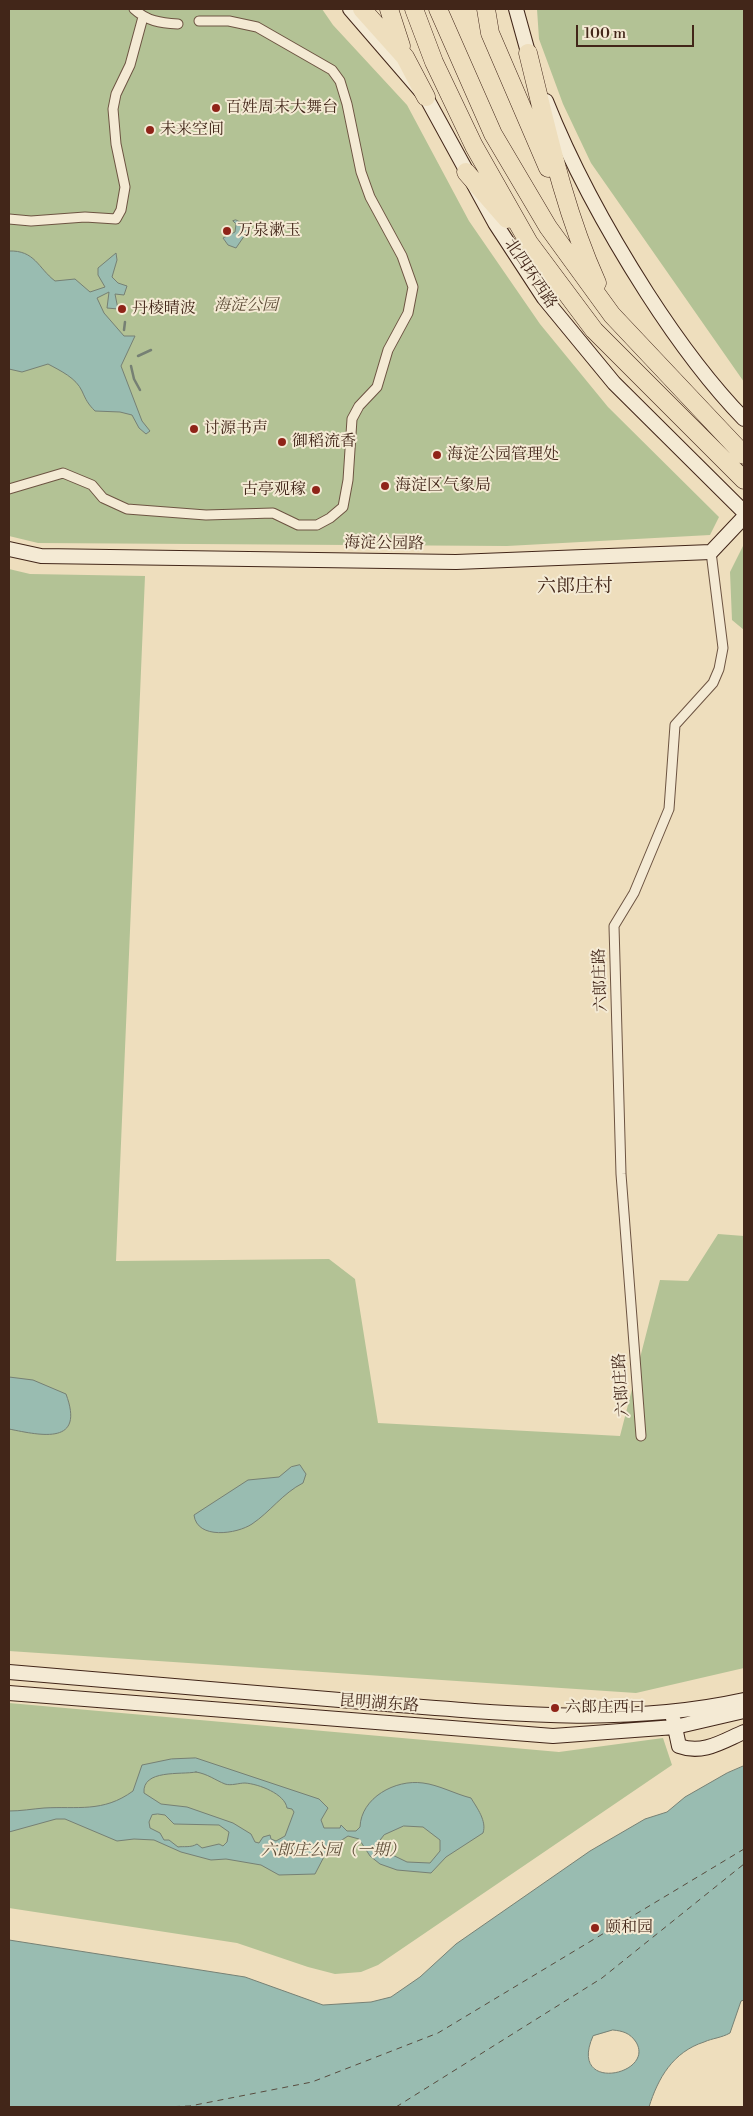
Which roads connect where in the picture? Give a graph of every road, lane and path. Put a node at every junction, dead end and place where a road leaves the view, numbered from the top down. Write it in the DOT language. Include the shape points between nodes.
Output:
graph roads {
  1 [pos="134,9"];
  2 [pos="350,9"];
  3 [pos="362,9"];
  4 [pos="389,9"];
  5 [pos="414,9"];
  6 [pos="438,9"];
  7 [pos="516,9"];
  8 [pos="524,9"];
  9 [pos="486,10"];
  10 [pos="143,17"];
  11 [pos="199,21"];
  12 [pos="178,24"];
  13 [pos="528,53"];
  14 [pos="405,57"];
  15 [pos="426,97"];
  16 [pos="466,172"];
  17 [pos="9,219"];
  18 [pos="529,243"];
  19 [pos="581,245"];
  20 [pos="612,315"];
  21 [pos="744,420"];
  22 [pos="744,455"];
  23 [pos="744,480"];
  24 [pos="9,489"];
  25 [pos="744,512"];
  26 [pos="744,517"];
  27 [pos="9,549"];
  28 [pos="711,552"];
  29 [pos="641,1436"];
  30 [pos="9,1672"];
  31 [pos="9,1693"];
  32 [pos="744,1700"];
  33 [pos="744,1712"];
  34 [pos="672,1713"];
  35 [pos="675,1727"];
  36 [pos="744,1732"];
  1 -- 10 [label="street"];
  2 -- 15 [label="street, 北四环西路"];
  3 -- 14 [label="highway"];
  4 -- 14 [label="highway"];
  5 -- 18 [label="highway, 北四环西路" via="434,62 470,138"];
  6 -- 20 [label="highway" via="493,134 548,227"];
  7 -- 13 [label="street"];
  8 -- 13 [label="street"];
  9 -- 19 [label="highway" via="490,33"];
  10 -- 12 [label="street"];
  10 -- 17 [label="street" via="130,65 116,94 113,109 125,187 116,219 32,222"];
  11 -- 24 [label="street" via="229,21 257,27 332,70 340,80 347,104 366,189 402,256 413,287 408,313 388,350 378,387 359,406 352,419 343,507 317,525 298,525 273,513 206,515 127,509 104,498 92,485 63,473"];
  13 -- 19 [label="highway"];
  13 -- 21 [label="street" via="564,148 619,249 675,336"];
  14 -- 15 [label="highway"];
  15 -- 16 [label="street, 北四环西路"];
  16 -- 18 [label="highway"];
  16 -- 25 [label="street, 北四环西路" via="544,298 608,376"];
  18 -- 23 [label="highway, 北四环西路" via="594,330"];
  19 -- 20 [label="highway"];
  20 -- 22 [label="highway"];
  26 -- 28 [label="street"];
  27 -- 28 [label="street, 海淀公园路" via="41,556 456,562"];
  28 -- 29 [label="street, 六郎庄路" via="723,648 719,669 713,683 675,725 669,809 634,893 614,926 621,1174"];
  30 -- 34 [label="street, 昆明湖东路" via="530,1715 584,1717"];
  31 -- 35 [label="street, 昆明湖东路" via="553,1736"];
  32 -- 34 [label="street, 昆明湖东路"];
  33 -- 35 [label="street, 昆明湖东路"];
  34 -- 35 [label="street"];
  35 -- 36 [label="street" via="679,1746 690,1750 704,1749"];
}
